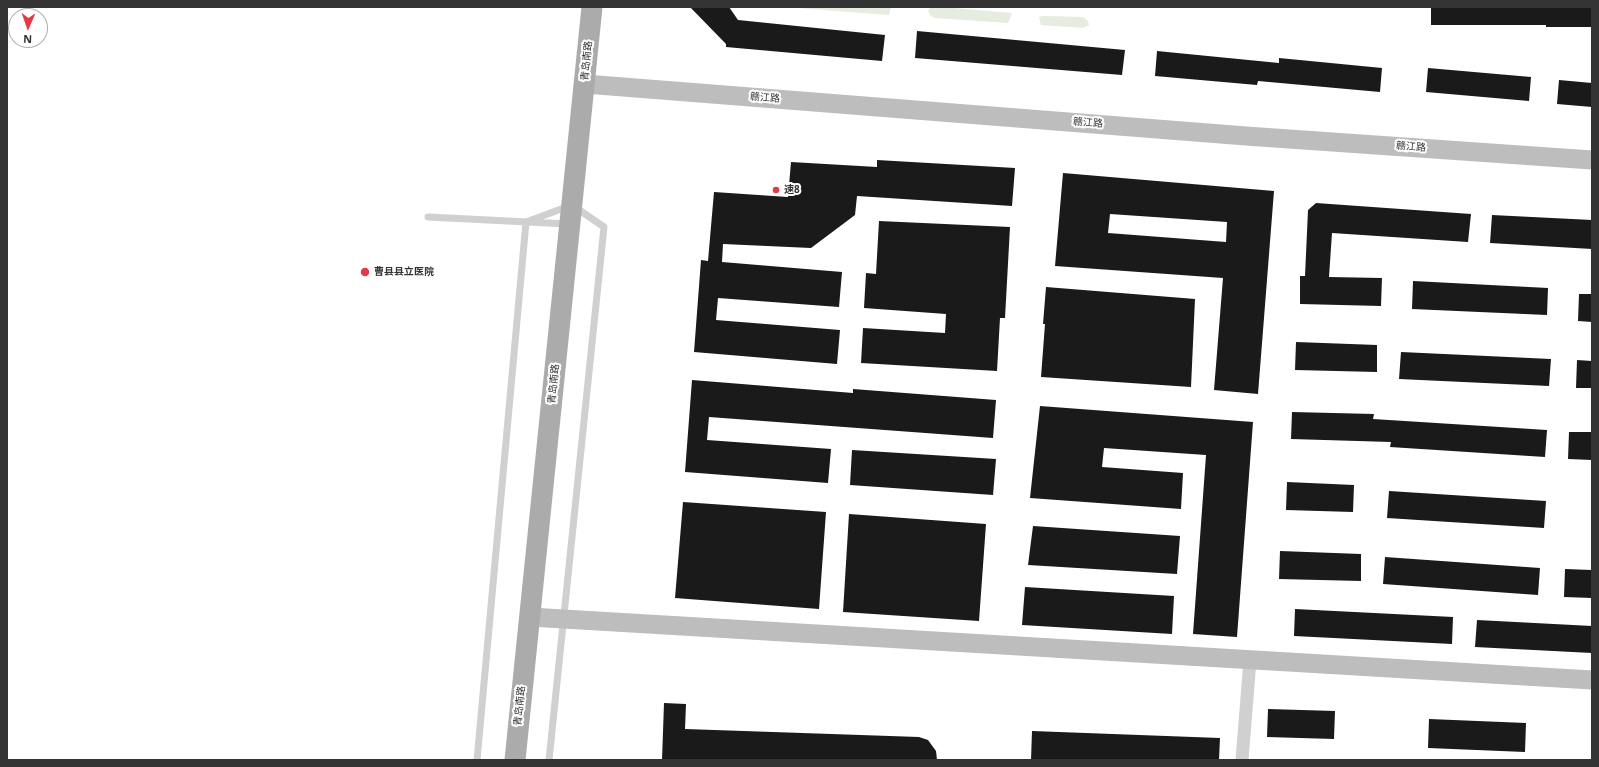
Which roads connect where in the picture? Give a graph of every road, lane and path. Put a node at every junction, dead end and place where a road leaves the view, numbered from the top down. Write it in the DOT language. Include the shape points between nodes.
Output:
graph roads {
  1 [pos="592,7"];
  2 [pos="585,84"];
  3 [pos="1592,160"];
  4 [pos="571,214"];
  5 [pos="428,217"];
  6 [pos="526,222"];
  7 [pos="530,617"];
  8 [pos="563,619"];
  9 [pos="1250,660"];
  10 [pos="1592,680"];
  11 [pos="477,760"];
  12 [pos="515,760"];
  13 [pos="548,760"];
  14 [pos="1242,760"];
  1 -- 2 [label="main road, 青岛南路"];
  2 -- 3 [label="street, 赣江路"];
  2 -- 4 [label="main road, 青岛南路"];
  4 -- 6 [label="lane"];
  4 -- 6 [label="lane"];
  4 -- 7 [label="main road, 青岛南路"];
  4 -- 8 [label="lane" via="604,227"];
  5 -- 6 [label="lane"];
  6 -- 11 [label="lane"];
  7 -- 8 [label="street"];
  7 -- 12 [label="main road, 青岛南路"];
  8 -- 9 [label="street"];
  8 -- 13 [label="lane"];
  9 -- 10 [label="street"];
  9 -- 14 [label="street"];
}
